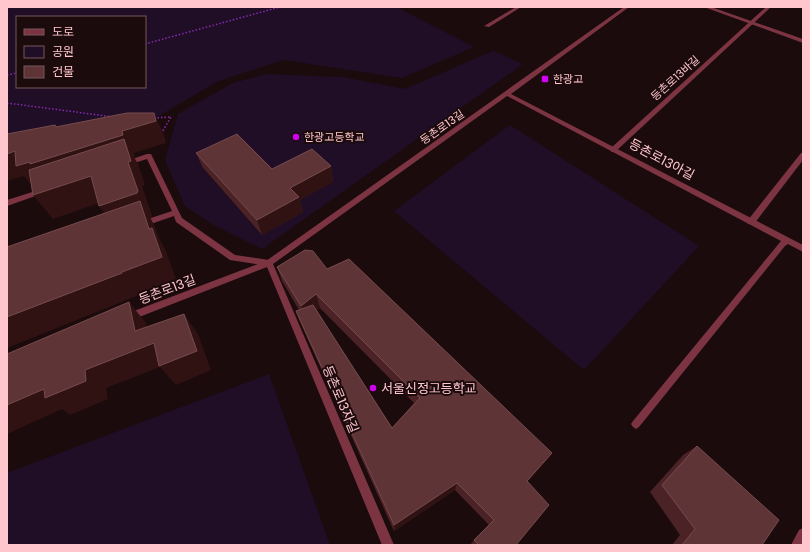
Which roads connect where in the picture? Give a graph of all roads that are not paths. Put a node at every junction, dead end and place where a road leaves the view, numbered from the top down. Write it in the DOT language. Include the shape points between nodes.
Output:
graph roads {
  1 [pos="519,7"];
  2 [pos="627,7"];
  3 [pos="706,7"];
  4 [pos="769,7"];
  5 [pos="751,23"];
  6 [pos="486,26"];
  7 [pos="803,41"];
  8 [pos="507,94"];
  9 [pos="613,150"];
  10 [pos="803,155"];
  11 [pos="119,166"];
  12 [pos="52,188"];
  13 [pos="7,203"];
  14 [pos="176,212"];
  15 [pos="751,222"];
  16 [pos="132,227"];
  17 [pos="787,241"];
  18 [pos="803,249"];
  19 [pos="269,263"];
  20 [pos="124,319"];
  21 [pos="636,424"];
  22 [pos="803,534"];
  23 [pos="388,545"];
  24 [pos="796,545"];
  1 -- 6 [label="street"];
  2 -- 8 [label="street, 등촌로13길"];
  3 -- 5 [label="street"];
  4 -- 5 [label="street, 등촌로13바길"];
  5 -- 7 [label="street"];
  5 -- 9 [label="street, 등촌로13바길"];
  8 -- 9 [label="street, 등촌로13아길"];
  8 -- 19 [label="street, 등촌로13길"];
  9 -- 15 [label="street, 등촌로13아길"];
  10 -- 15 [label="street"];
  11 -- 14 [label="street" via="149,156"];
  12 -- 13 [label="street"];
  14 -- 16 [label="street"];
  14 -- 19 [label="street" via="179,220 234,258"];
  15 -- 17 [label="street, 등촌로13아길"];
  17 -- 18 [label="street, 등촌로13아길"];
  17 -- 21 [label="street"];
  19 -- 20 [label="street, 등촌로13길"];
  19 -- 23 [label="street, 등촌로13자길"];
  22 -- 24 [label="street"];
}
